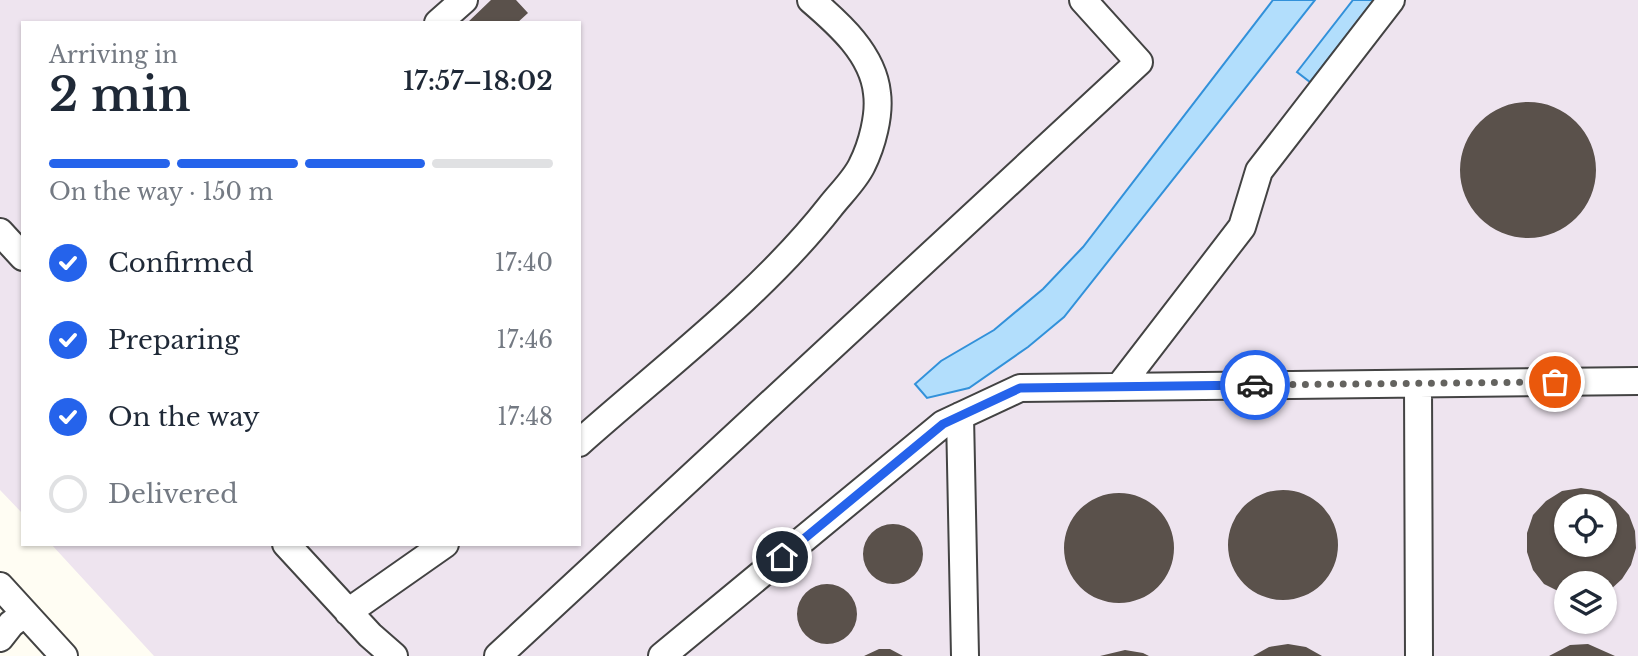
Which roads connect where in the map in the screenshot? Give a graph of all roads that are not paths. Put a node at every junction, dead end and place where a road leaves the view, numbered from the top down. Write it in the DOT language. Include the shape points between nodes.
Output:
graph roads {
  1 [pos="464,0"];
  2 [pos="811,0"];
  3 [pos="1083,0"];
  4 [pos="1391,0"];
  5 [pos="440,21"];
  6 [pos="0,232"];
  7 [pos="21,255"];
  8 [pos="1638,381"];
  9 [pos="1418,383"];
  10 [pos="1119,387"];
  11 [pos="960,416"];
  12 [pos="581,441"];
  13 [pos="288,546"];
  14 [pos="442,546"];
  15 [pos="0,586"];
  16 [pos="348,612"];
  17 [pos="24,614"];
  18 [pos="0,638"];
  19 [pos="64,656"];
  20 [pos="394,656"];
  21 [pos="498,656"];
  22 [pos="662,656"];
  23 [pos="965,656"];
  24 [pos="1419,656"];
  1 -- 5 [label="lane"];
  2 -- 12 [label="lane" via="835,20 870,68 877,93 876,116 862,166 787,255"];
  3 -- 21 [label="lane" via="1139,62"];
  4 -- 10 [label="lane" via="1259,172 1242,227"];
  6 -- 7 [label="lane"];
  8 -- 9 [label="lane"];
  9 -- 10 [label="lane"];
  9 -- 24 [label="lane"];
  10 -- 11 [label="lane" via="1020,388"];
  11 -- 22 [label="lane" via="943,424"];
  11 -- 23 [label="lane"];
  13 -- 16 [label="lane"];
  14 -- 16 [label="lane"];
  15 -- 17 [label="lane"];
  16 -- 20 [label="lane"];
  17 -- 18 [label="lane"];
  17 -- 19 [label="lane"];
}
